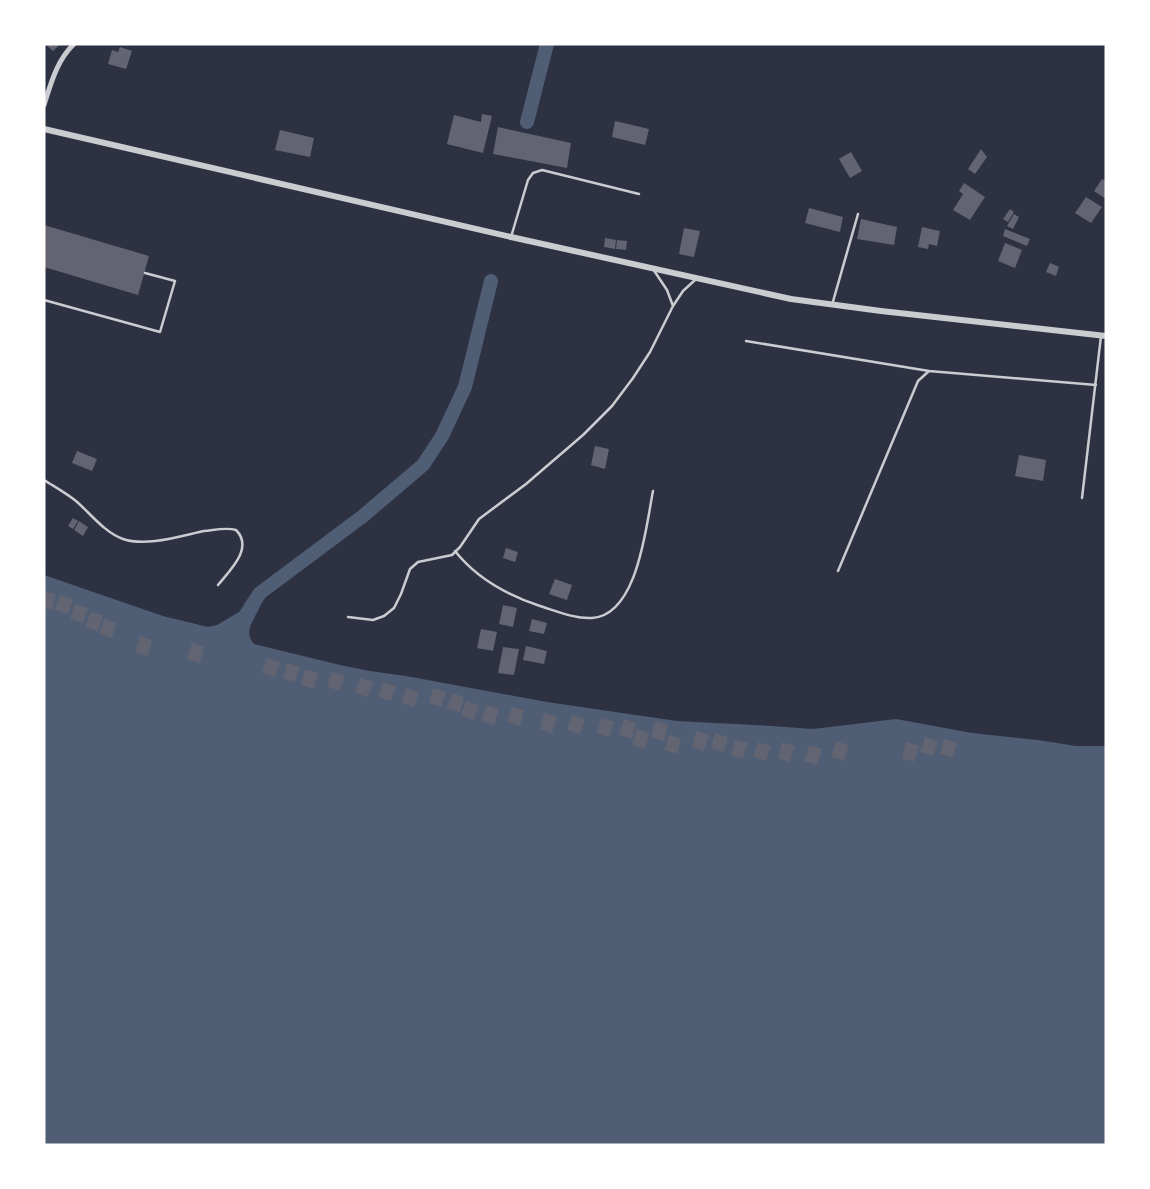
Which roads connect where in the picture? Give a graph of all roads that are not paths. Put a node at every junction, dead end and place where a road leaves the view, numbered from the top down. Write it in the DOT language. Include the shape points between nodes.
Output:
graph roads {
  1 [pos="75,44"];
  2 [pos="44,105"];
  3 [pos="44,129"];
  4 [pos="639,194"];
  5 [pos="858,214"];
  6 [pos="511,237"];
  7 [pos="652,268"];
  8 [pos="145,273"];
  9 [pos="698,278"];
  10 [pos="44,300"];
  11 [pos="832,305"];
  12 [pos="673,306"];
  13 [pos="1104,336"];
  14 [pos="746,341"];
  15 [pos="929,371"];
  16 [pos="1096,386"];
  17 [pos="44,480"];
  18 [pos="653,491"];
  19 [pos="1082,498"];
  20 [pos="455,551"];
  21 [pos="838,571"];
  22 [pos="218,585"];
  23 [pos="348,617"];
  1 -- 2 [label="street" via="53,75"];
  3 -- 6 [label="street"];
  4 -- 6 [label="lane" via="542,170 533,173"];
  5 -- 11 [label="lane"];
  6 -- 7 [label="street"];
  7 -- 9 [label="street"];
  7 -- 12 [label="lane"];
  8 -- 10 [label="lane" via="175,281 160,332"];
  9 -- 11 [label="street"];
  9 -- 12 [label="lane"];
  11 -- 13 [label="street"];
  12 -- 20 [label="lane" via="650,352 612,406 526,484 479,519"];
  13 -- 16 [label="lane"];
  14 -- 15 [label="lane"];
  15 -- 16 [label="lane"];
  15 -- 21 [label="lane" via="918,382"];
  16 -- 19 [label="lane"];
  17 -- 22 [label="lane" via="122,539 150,542 236,530 242,537 242,549"];
  18 -- 20 [label="lane" via="636,575 619,603 600,617 575,617 512,595 481,577"];
  20 -- 23 [label="lane" via="418,562 410,569 394,608 384,616 373,621"];
}
